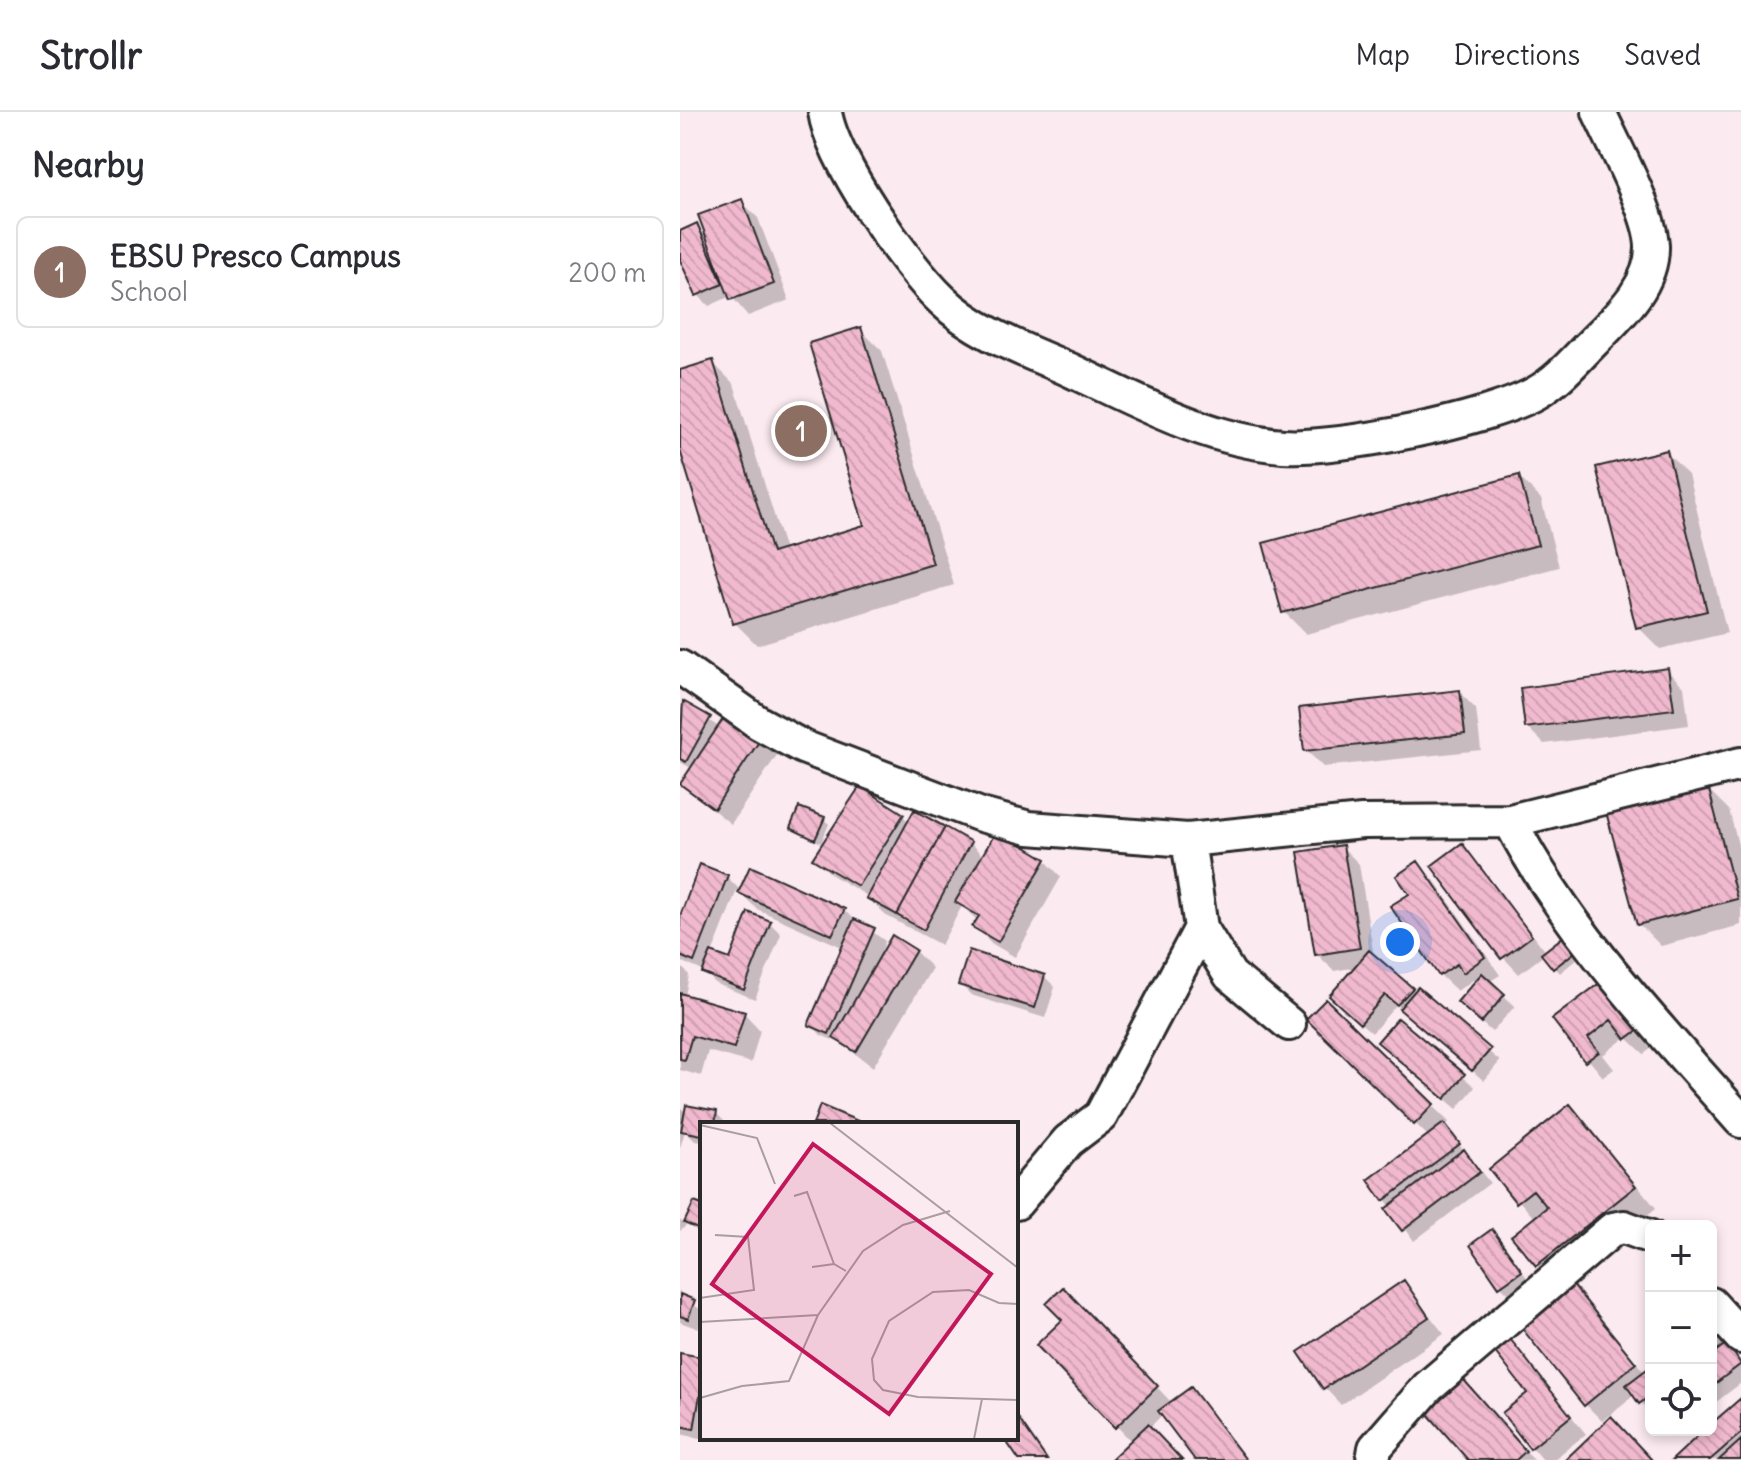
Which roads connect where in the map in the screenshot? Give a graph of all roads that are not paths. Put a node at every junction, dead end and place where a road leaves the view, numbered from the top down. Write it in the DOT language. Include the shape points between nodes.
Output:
graph roads {
  1 [pos="825,112"];
  2 [pos="1599,112"];
  3 [pos="680,667"];
  4 [pos="1741,764"];
  5 [pos="1510,821"];
  6 [pos="1188,840"];
  7 [pos="1201,928"];
  8 [pos="1289,1024"];
  9 [pos="1741,1121"];
  10 [pos="1018,1201"];
  11 [pos="1645,1235"];
  12 [pos="1717,1311"];
  13 [pos="1741,1337"];
  14 [pos="1373,1460"];
  1 -- 2 [label="street" via="841,159 910,263 942,300 982,330 1178,420 1234,439 1285,446 1353,442 1442,423 1535,394 1628,308 1650,268 1651,238"];
  3 -- 6 [label="street" via="803,747 981,815 1029,828"];
  4 -- 5 [label="street"];
  5 -- 6 [label="street" via="1348,823"];
  5 -- 9 [label="street" via="1603,961"];
  6 -- 7 [label="street"];
  7 -- 8 [label="street" via="1230,975"];
  7 -- 10 [label="street" via="1101,1116 1068,1141"];
  11 -- 14 [label="street" via="1613,1229 1428,1387 1375,1448"];
  12 -- 13 [label="street"];
}
